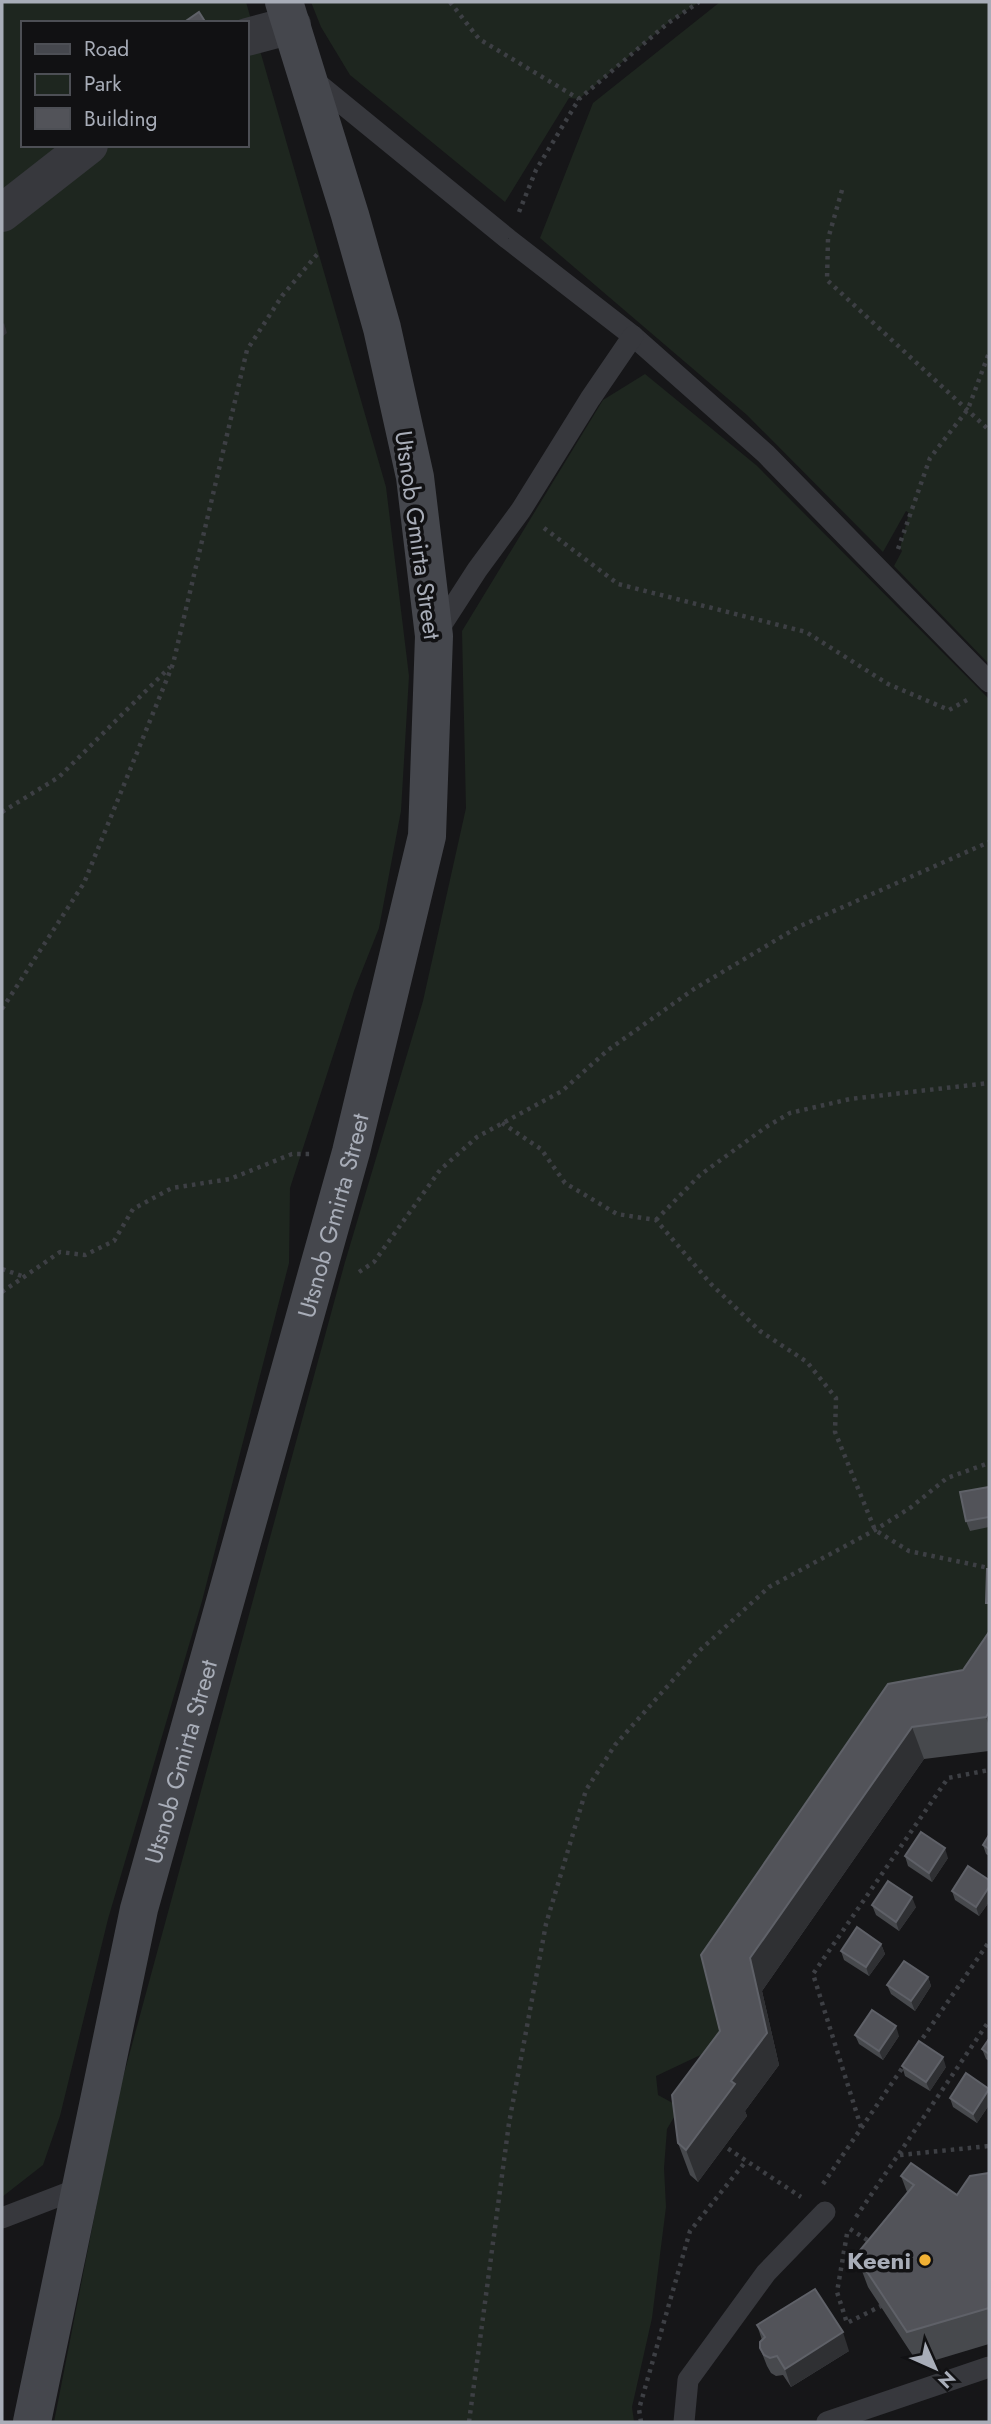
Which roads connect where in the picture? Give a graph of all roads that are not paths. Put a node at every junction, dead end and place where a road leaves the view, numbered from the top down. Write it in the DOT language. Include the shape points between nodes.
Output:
graph roads {
  1 [pos="288,13"];
  2 [pos="248,36"];
  3 [pos="308,75"];
  4 [pos="86,147"];
  5 [pos="2,213"];
  6 [pos="633,336"];
  7 [pos="434,636"];
  8 [pos="989,682"];
  9 [pos="80,2188"];
  10 [pos="821,2203"];
  11 [pos="2,2218"];
  12 [pos="989,2367"];
  13 [pos="32,2422"];
  14 [pos="684,2422"];
  15 [pos="827,2422"];
  1 -- 2 [label="street"];
  1 -- 3 [label="main road, Utsnob Gmirta Street"];
  3 -- 6 [label="lane"];
  3 -- 7 [label="main road, Utsnob Gmirta Street" via="382,328 415,477"];
  4 -- 5 [label="street"];
  6 -- 7 [label="lane"];
  6 -- 8 [label="lane" via="766,454"];
  7 -- 9 [label="main road, Utsnob Gmirta Street" via="427,836 311,1302 139,1909"];
  9 -- 11 [label="lane"];
  9 -- 13 [label="main road, Utsnob Gmirta Street"];
  10 -- 14 [label="lane" via="688,2380"];
  12 -- 15 [label="lane"];
}
